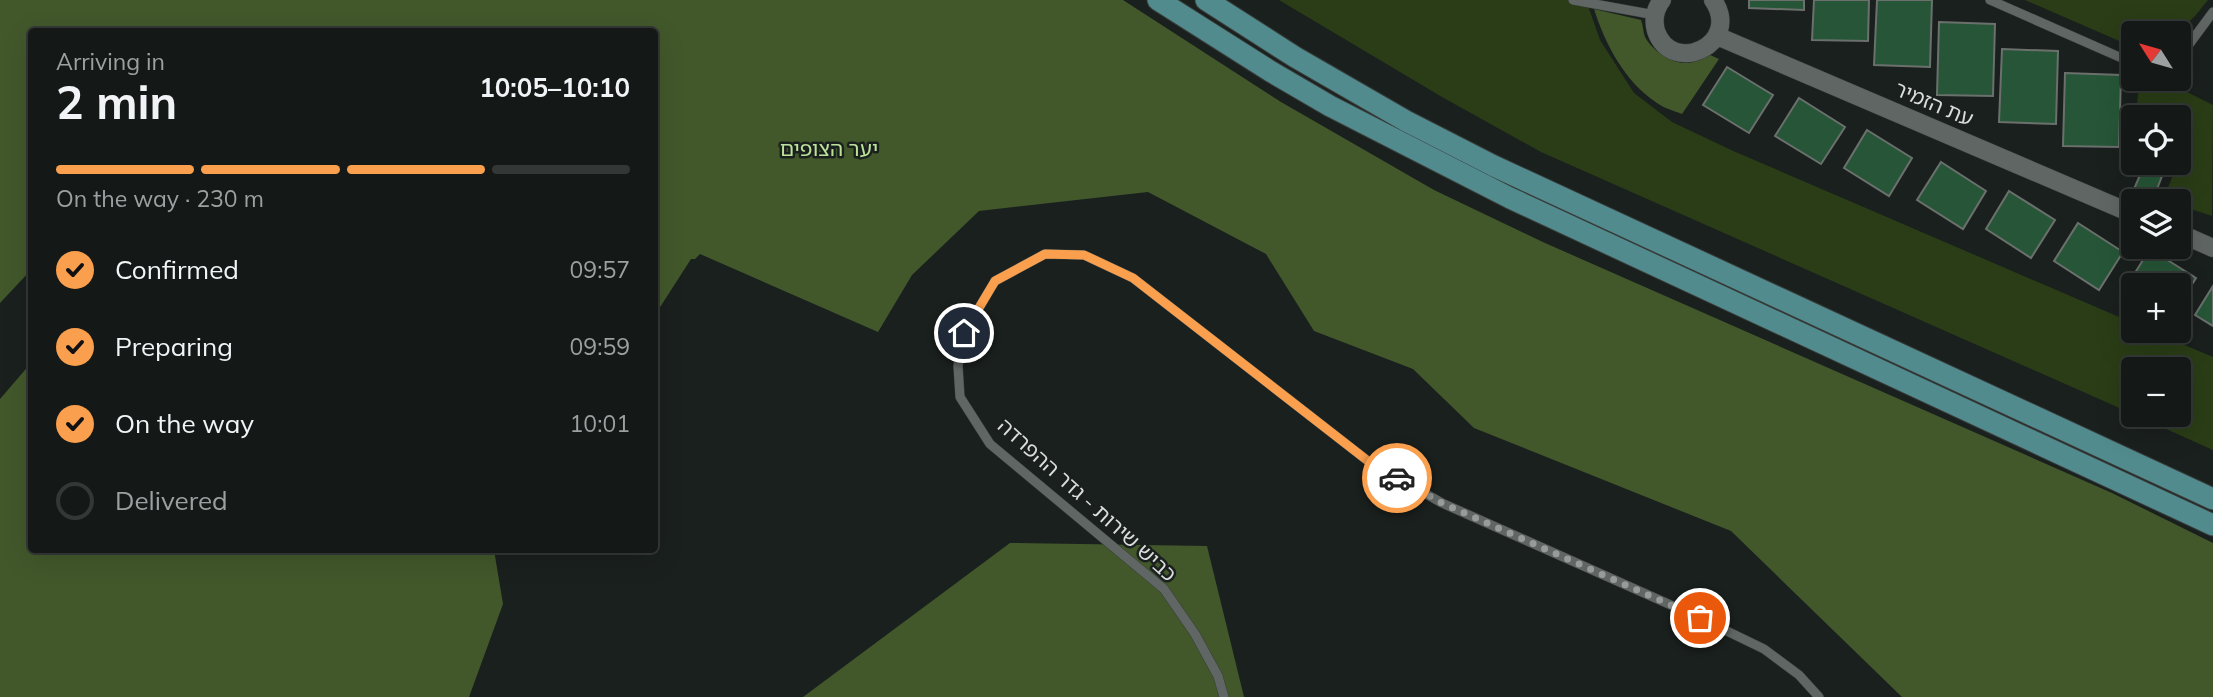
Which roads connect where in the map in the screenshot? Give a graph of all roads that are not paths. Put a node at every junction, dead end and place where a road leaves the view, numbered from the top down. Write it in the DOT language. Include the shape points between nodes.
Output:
graph roads {
  1 [pos="1158,0"];
  2 [pos="1206,0"];
  3 [pos="1573,0"];
  4 [pos="1713,0"];
  5 [pos="1990,0"];
  6 [pos="1658,7"];
  7 [pos="2213,12"];
  8 [pos="1717,36"];
  9 [pos="2191,42"];
  10 [pos="2121,58"];
  11 [pos="2121,209"];
  12 [pos="2191,238"];
  13 [pos="2213,248"];
  14 [pos="2213,499"];
  15 [pos="2213,526"];
  16 [pos="1224,697"];
  17 [pos="1819,697"];
  1 -- 15 [label="main road" via="1330,106 1497,192"];
  2 -- 14 [label="main road" via="1406,121 1494,166"];
  3 -- 6 [label="lane"];
  4 -- 8 [label="street" via="1720,13"];
  5 -- 10 [label="lane"];
  6 -- 8 [label="street" via="1658,37 1676,51 1704,49"];
  7 -- 9 [label="lane"];
  8 -- 11 [label="street, עת הזמיר"];
  12 -- 13 [label="street"];
  16 -- 17 [label="lane, כביש שירות - גדר ההפרדה" via="1201,644 1164,589 990,444 960,397 958,366 964,333 995,281 1045,254 1084,255 1133,278 1368,461 1442,503 1764,649"];
}
